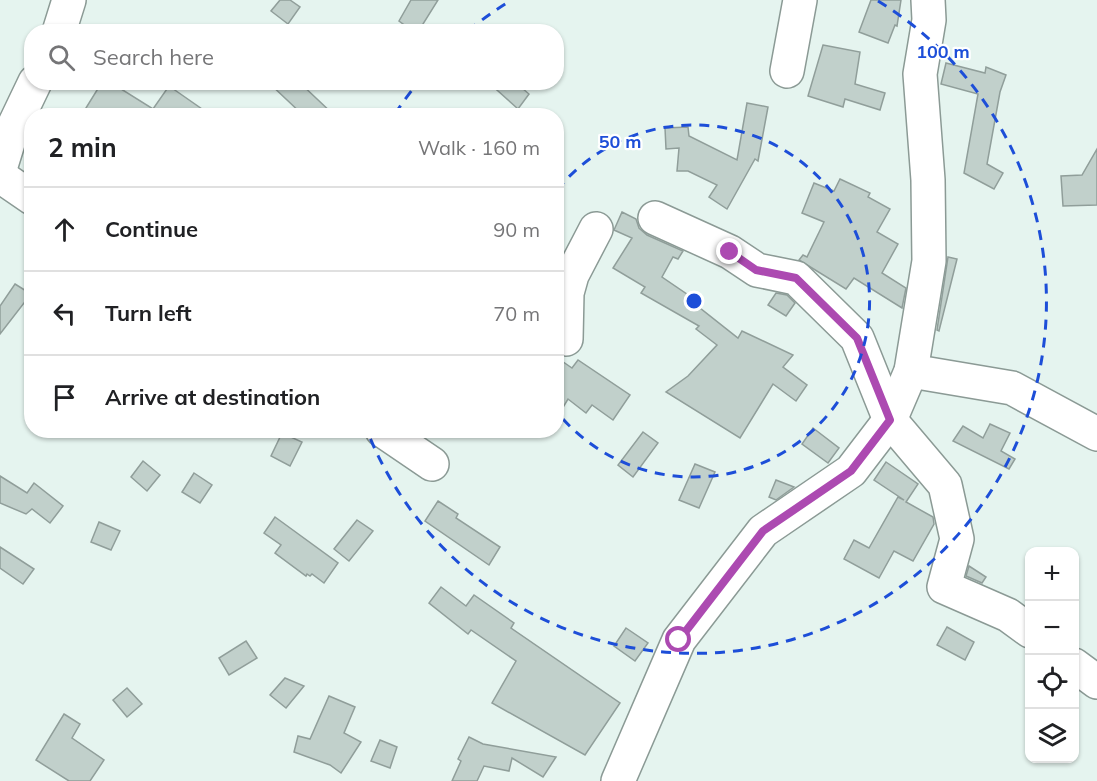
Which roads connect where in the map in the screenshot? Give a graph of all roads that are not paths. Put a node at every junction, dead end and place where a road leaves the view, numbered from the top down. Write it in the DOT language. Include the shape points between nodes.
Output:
graph roads {
  1 [pos="69,0"];
  2 [pos="800,0"];
  3 [pos="927,0"];
  4 [pos="62,24"];
  5 [pos="787,71"];
  6 [pos="31,90"];
  7 [pos="0,169"];
  8 [pos="0,176"];
  9 [pos="24,192"];
  10 [pos="655,218"];
  11 [pos="596,229"];
  12 [pos="566,339"];
  13 [pos="911,371"];
  14 [pos="890,420"];
  15 [pos="1097,434"];
  16 [pos="394,438"];
  17 [pos="432,464"];
  18 [pos="1025,628"];
  19 [pos="1079,669"];
  20 [pos="1097,682"];
  21 [pos="618,781"];
  1 -- 4 [label="street"];
  2 -- 5 [label="street"];
  3 -- 13 [label="street" via="929,21 920,74 929,261"];
  6 -- 7 [label="street" via="12,130"];
  8 -- 9 [label="street"];
  10 -- 14 [label="street" via="730,252 756,270 796,278 857,338"];
  11 -- 12 [label="street" via="567,293"];
  13 -- 14 [label="street"];
  13 -- 15 [label="street" via="1012,388"];
  14 -- 18 [label="street" via="945,485 957,539 944,587 1008,615"];
  14 -- 21 [label="street" via="851,471 763,531 679,640"];
  16 -- 17 [label="street"];
  19 -- 20 [label="street"];
}
